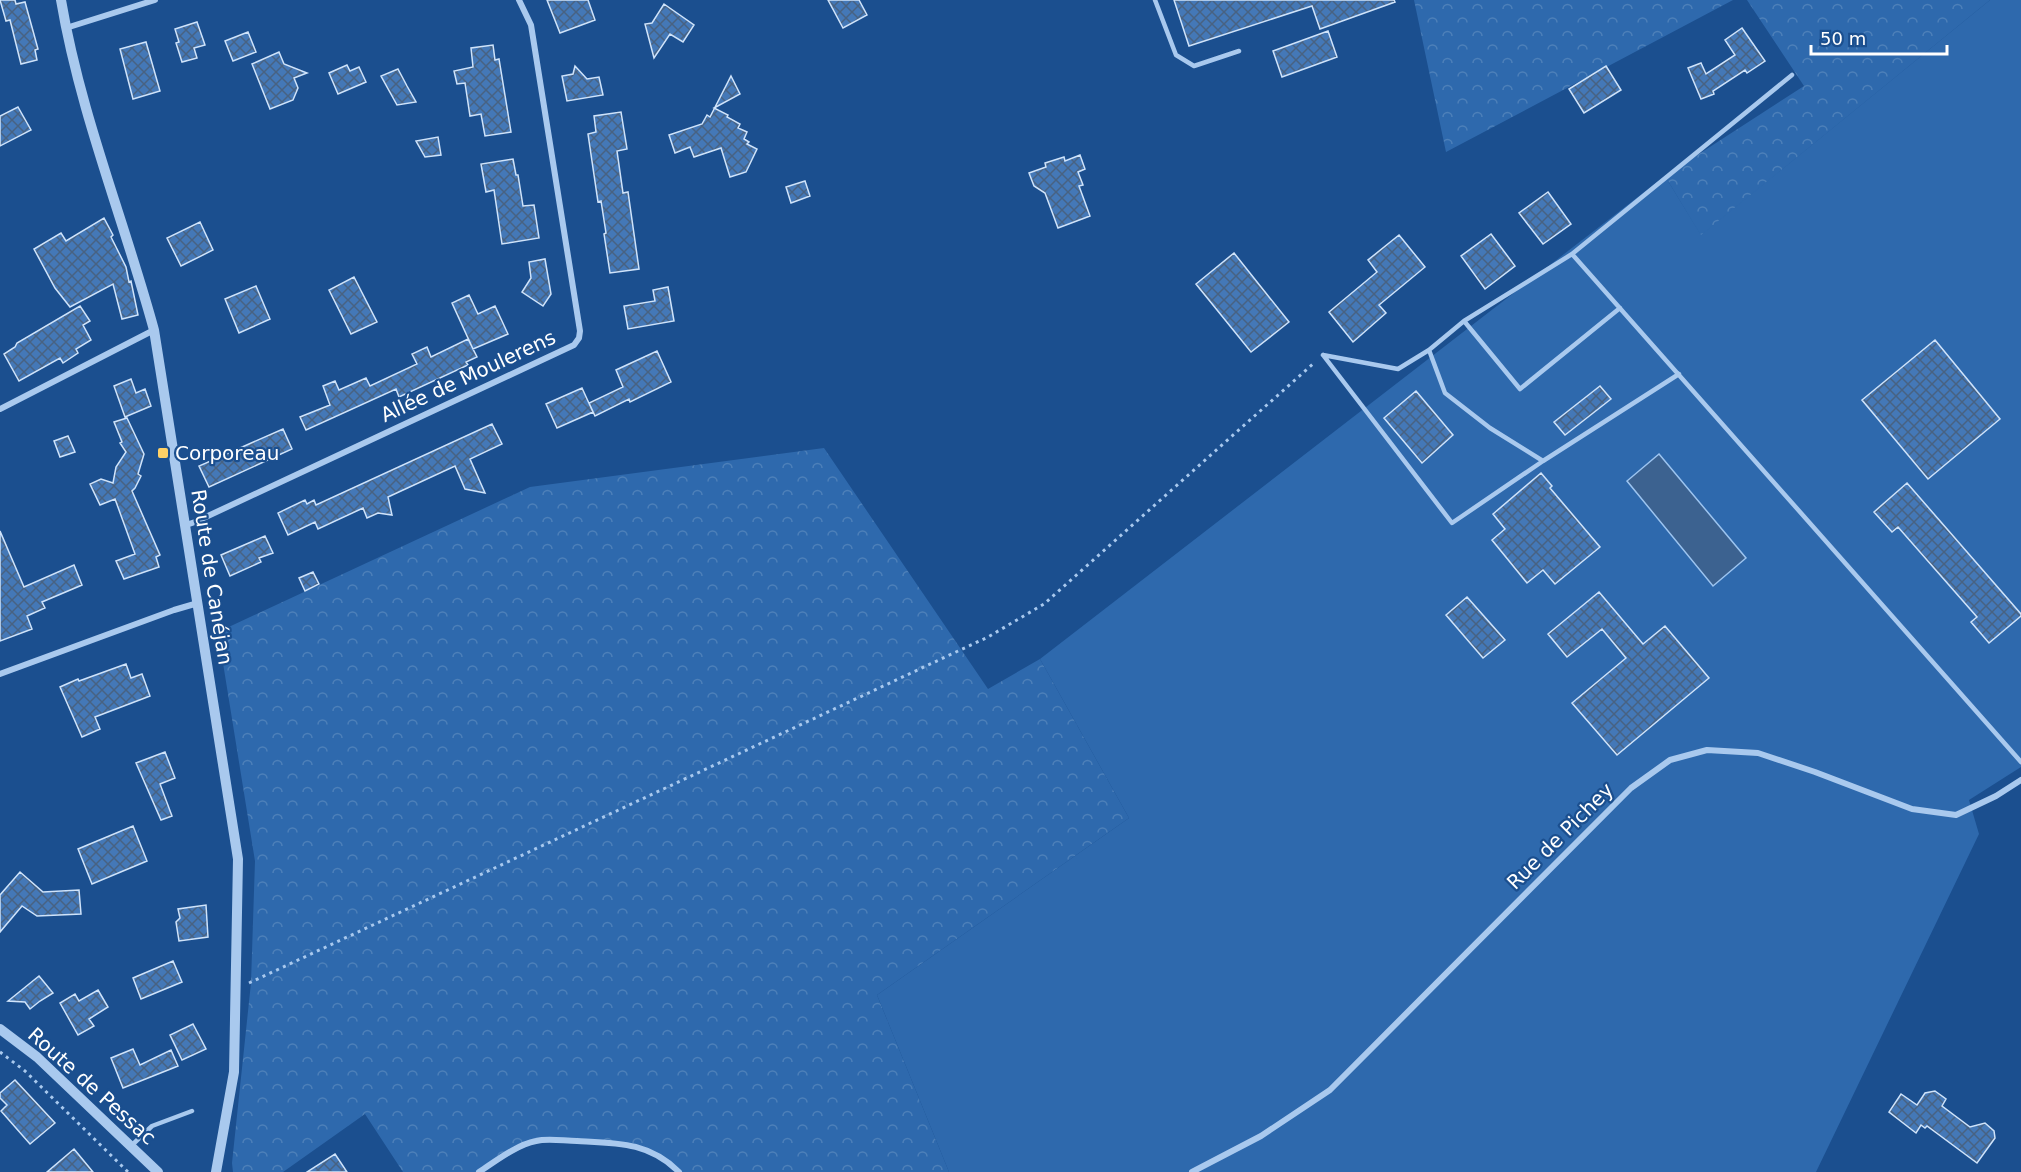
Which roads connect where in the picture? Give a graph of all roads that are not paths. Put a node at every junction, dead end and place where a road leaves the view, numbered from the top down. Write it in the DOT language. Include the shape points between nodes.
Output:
graph roads {
  1 [pos="61,0"];
  2 [pos="155,0"];
  3 [pos="519,0"];
  4 [pos="1155,0"];
  5 [pos="66,28"];
  6 [pos="1239,51"];
  7 [pos="1792,75"];
  8 [pos="1572,254"];
  9 [pos="1620,308"];
  10 [pos="1464,321"];
  11 [pos="154,330"];
  12 [pos="1429,350"];
  13 [pos="1678,374"];
  14 [pos="0,409"];
  15 [pos="1543,461"];
  16 [pos="186,525"];
  17 [pos="198,603"];
  18 [pos="0,674"];
  19 [pos="2021,762"];
  20 [pos="2021,780"];
  21 [pos="0,1029"];
  22 [pos="192,1111"];
  23 [pos="131,1146"];
  24 [pos="158,1172"];
  25 [pos="216,1172"];
  26 [pos="479,1172"];
  27 [pos="679,1172"];
  28 [pos="1192,1172"];
  1 -- 5 [label="street, Route de Canéjan"];
  2 -- 5 [label="street"];
  3 -- 16 [label="street, Allée de Moulerens" via="531,26 579,338 574,345"];
  4 -- 6 [label="lane" via="1176,55 1194,66"];
  5 -- 11 [label="street, Route de Canéjan" via="76,75"];
  7 -- 8 [label="lane"];
  8 -- 9 [label="lane"];
  8 -- 10 [label="lane"];
  9 -- 10 [label="lane" via="1520,389"];
  9 -- 13 [label="lane"];
  10 -- 12 [label="lane"];
  11 -- 14 [label="street"];
  11 -- 16 [label="street, Route de Canéjan"];
  12 -- 15 [label="lane" via="1445,393 1490,428"];
  12 -- 15 [label="lane" via="1398,369 1323,355 1452,523"];
  13 -- 15 [label="lane"];
  13 -- 19 [label="lane"];
  16 -- 17 [label="street, Route de Canéjan"];
  17 -- 18 [label="street"];
  17 -- 25 [label="street, Route de Canéjan" via="238,859 234,1072"];
  20 -- 28 [label="street, Rue de Pichey" via="1956,814 1912,809 1758,753 1707,750 1671,760 1631,788 1330,1090 1261,1136"];
  21 -- 23 [label="street, Route de Pessac" via="37,1057"];
  22 -- 23 [label="lane" via="152,1126"];
  23 -- 24 [label="street, Route de Pessac"];
  26 -- 27 [label="street" via="535,1141 564,1141 625,1144 649,1151"];
}
